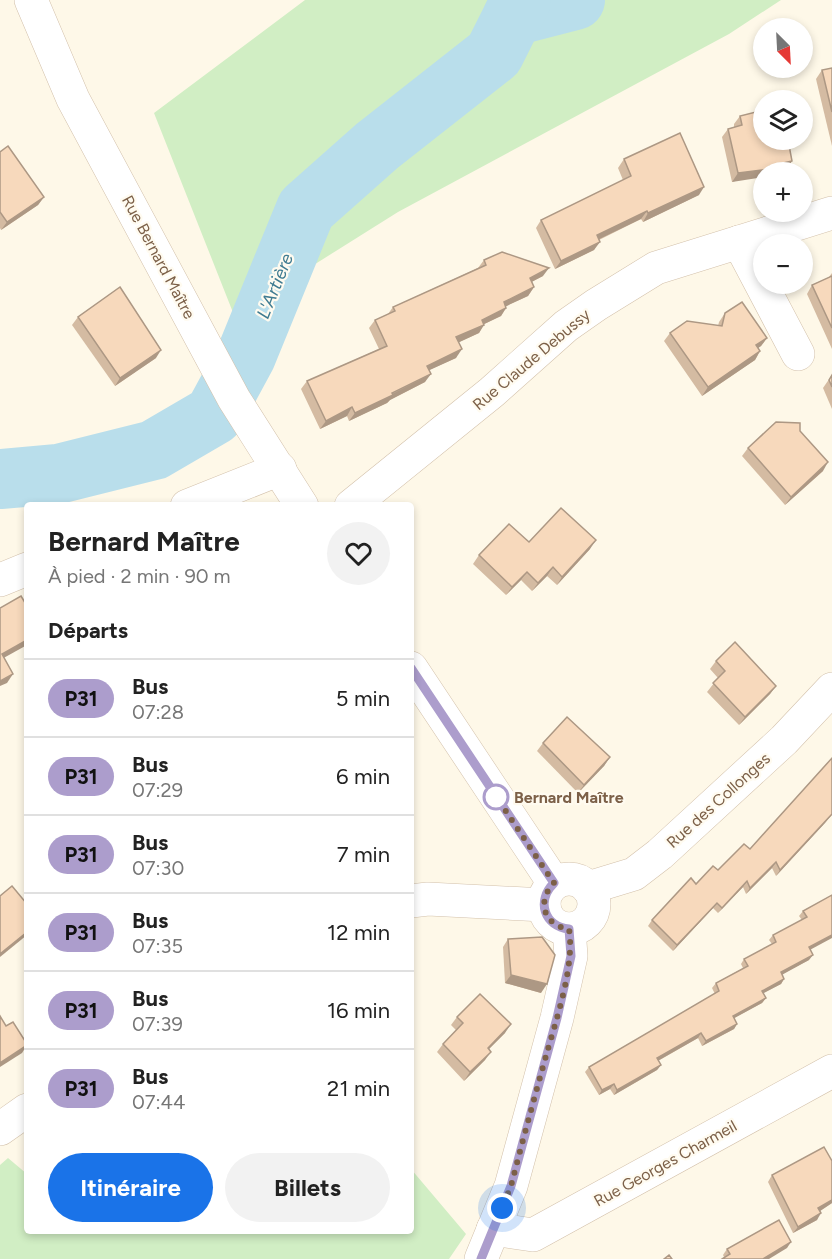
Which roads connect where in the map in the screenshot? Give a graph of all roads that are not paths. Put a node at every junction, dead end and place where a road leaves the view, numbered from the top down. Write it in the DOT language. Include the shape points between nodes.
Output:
graph roads {
  1 [pos="32,0"];
  2 [pos="832,213"];
  3 [pos="739,242"];
  4 [pos="798,354"];
  5 [pos="280,469"];
  6 [pos="197,502"];
  7 [pos="300,502"];
  8 [pos="356,502"];
  9 [pos="24,570"];
  10 [pos="0,580"];
  11 [pos="414,673"];
  12 [pos="832,689"];
  13 [pos="588,888"];
  14 [pos="549,894"];
  15 [pos="414,901"];
  16 [pos="569,929"];
  17 [pos="832,1071"];
  18 [pos="24,1112"];
  19 [pos="0,1129"];
  20 [pos="493,1229"];
  21 [pos="481,1259"];
  1 -- 5 [label="street, Rue Bernard Maître" via="73,99 234,399"];
  2 -- 3 [label="street, Rue Claude Debussy"];
  3 -- 4 [label="street"];
  3 -- 8 [label="street, Rue Claude Debussy" via="656,267 596,305"];
  5 -- 6 [label="street"];
  5 -- 7 [label="street, Rue Bernard Maître"];
  9 -- 10 [label="street"];
  11 -- 14 [label="street"];
  12 -- 13 [label="street, Rue des Collonges" via="660,854 634,874"];
  13 -- 14 [label="street" via="568,878"];
  13 -- 16 [label="street" via="594,903 590,918"];
  14 -- 15 [label="street"];
  14 -- 16 [label="street" via="545,913 554,924"];
  16 -- 20 [label="street" via="571,956 557,1018 511,1186"];
  17 -- 20 [label="street, Rue Georges Charmeil" via="533,1234"];
  18 -- 19 [label="street"];
  20 -- 21 [label="street"];
}
